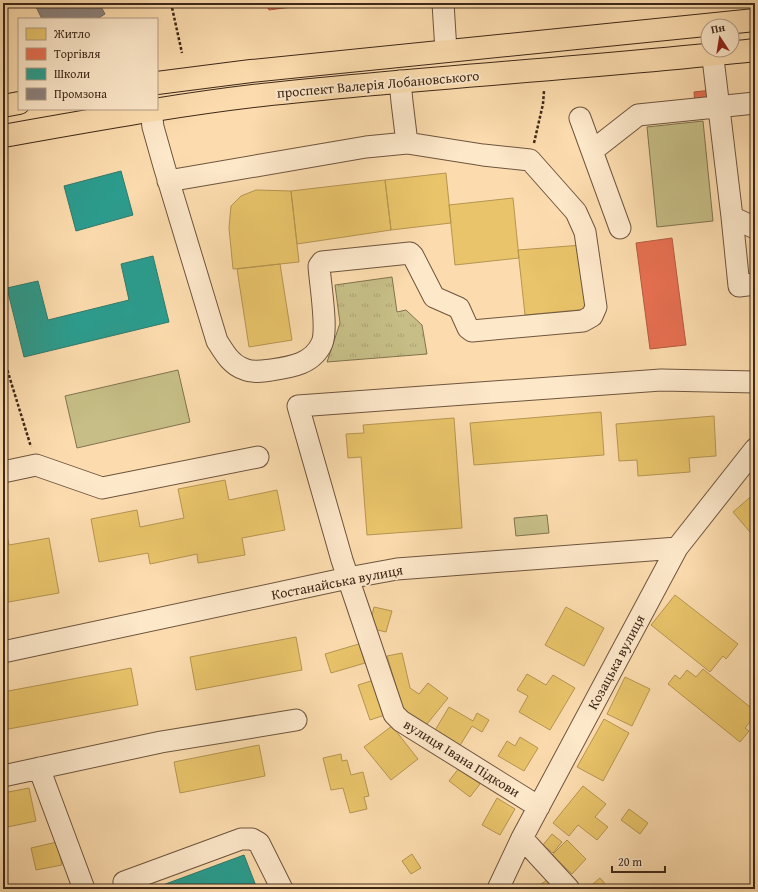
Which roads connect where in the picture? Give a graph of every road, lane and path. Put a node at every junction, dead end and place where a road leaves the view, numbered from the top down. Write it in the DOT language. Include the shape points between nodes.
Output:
graph roads {
  1 [pos="171,3"];
  2 [pos="443,3"];
  3 [pos="755,20"];
  4 [pos="740,22"];
  5 [pos="700,27"];
  6 [pos="755,50"];
  7 [pos="446,51"];
  8 [pos="740,51"];
  9 [pos="182,53"];
  10 [pos="700,53"];
  11 [pos="713,58"];
  12 [pos="400,81"];
  13 [pos="158,83"];
  14 [pos="544,91"];
  15 [pos="755,103"];
  16 [pos="18,104"];
  17 [pos="3,106"];
  18 [pos="719,106"];
  19 [pos="157,110"];
  20 [pos="158,110"];
  21 [pos="150,111"];
  22 [pos="580,118"];
  23 [pos="3,136"];
  24 [pos="407,143"];
  25 [pos="592,151"];
  26 [pos="530,160"];
  27 [pos="168,181"];
  28 [pos="732,217"];
  29 [pos="620,228"];
  30 [pos="755,228"];
  31 [pos="755,284"];
  32 [pos="3,356"];
  33 [pos="755,382"];
  34 [pos="755,449"];
  35 [pos="258,457"];
  36 [pos="36,465"];
  37 [pos="3,472"];
  38 [pos="676,548"];
  39 [pos="348,578"];
  40 [pos="3,652"];
  41 [pos="296,720"];
  42 [pos="39,768"];
  43 [pos="3,776"];
  44 [pos="539,807"];
  45 [pos="522,838"];
  46 [pos="124,882"];
  47 [pos="84,889"];
  48 [pos="282,889"];
  49 [pos="498,889"];
  50 [pos="569,889"];
  1 -- 9 [label="path"];
  2 -- 7 [label="street"];
  3 -- 4 [label="main road, проспект Валерія Лобановського"];
  5 -- 7 [label="main road, проспект Валерія Лобановського"];
  6 -- 8 [label="main road, проспект Валерія Лобановського"];
  7 -- 13 [label="main road, проспект Валерія Лобановського"];
  10 -- 12 [label="main road, проспект Валерія Лобановського"];
  11 -- 18 [label="street"];
  12 -- 20 [label="main road, проспект Валерія Лобановського" via="261,95"];
  12 -- 24 [label="street"];
  14 -- 26 [label="path"];
  15 -- 18 [label="street"];
  16 -- 17 [label="main road"];
  18 -- 25 [label="street" via="638,115"];
  18 -- 28 [label="street"];
  19 -- 21 [label="main road, проспект Валерія Лобановського"];
  21 -- 23 [label="main road, проспект Валерія Лобановського"];
  21 -- 27 [label="street"];
  22 -- 25 [label="street"];
  24 -- 26 [label="street"];
  24 -- 27 [label="street" via="366,147"];
  25 -- 29 [label="street"];
  26 -- 27 [label="street" via="576,212 585,232 596,307 592,316 583,321 472,331 468,328 459,308 434,297 410,253 322,262 318,266 324,327 322,342 316,353 294,367 255,372 243,369 228,358 217,341"];
  28 -- 30 [label="street"];
  28 -- 31 [label="street" via="739,286"];
  32 -- 36 [label="path"];
  33 -- 39 [label="street, вулиця Івана Підкови" via="661,380 298,406"];
  34 -- 38 [label="street, Козацька вулиця"];
  35 -- 36 [label="street" via="102,488"];
  36 -- 37 [label="street"];
  38 -- 39 [label="street, Костанайська вулиця" via="397,569"];
  38 -- 44 [label="street, Козацька вулиця"];
  39 -- 40 [label="street, Костанайська вулиця"];
  39 -- 44 [label="street, вулиця Івана Підкови" via="394,714"];
  41 -- 42 [label="street" via="161,742"];
  42 -- 43 [label="street"];
  42 -- 47 [label="street"];
  44 -- 45 [label="street, Козацька вулиця"];
  45 -- 49 [label="street, Козацька вулиця"];
  45 -- 50 [label="street"];
  46 -- 48 [label="street" via="242,839 252,839 259,843"];
}
